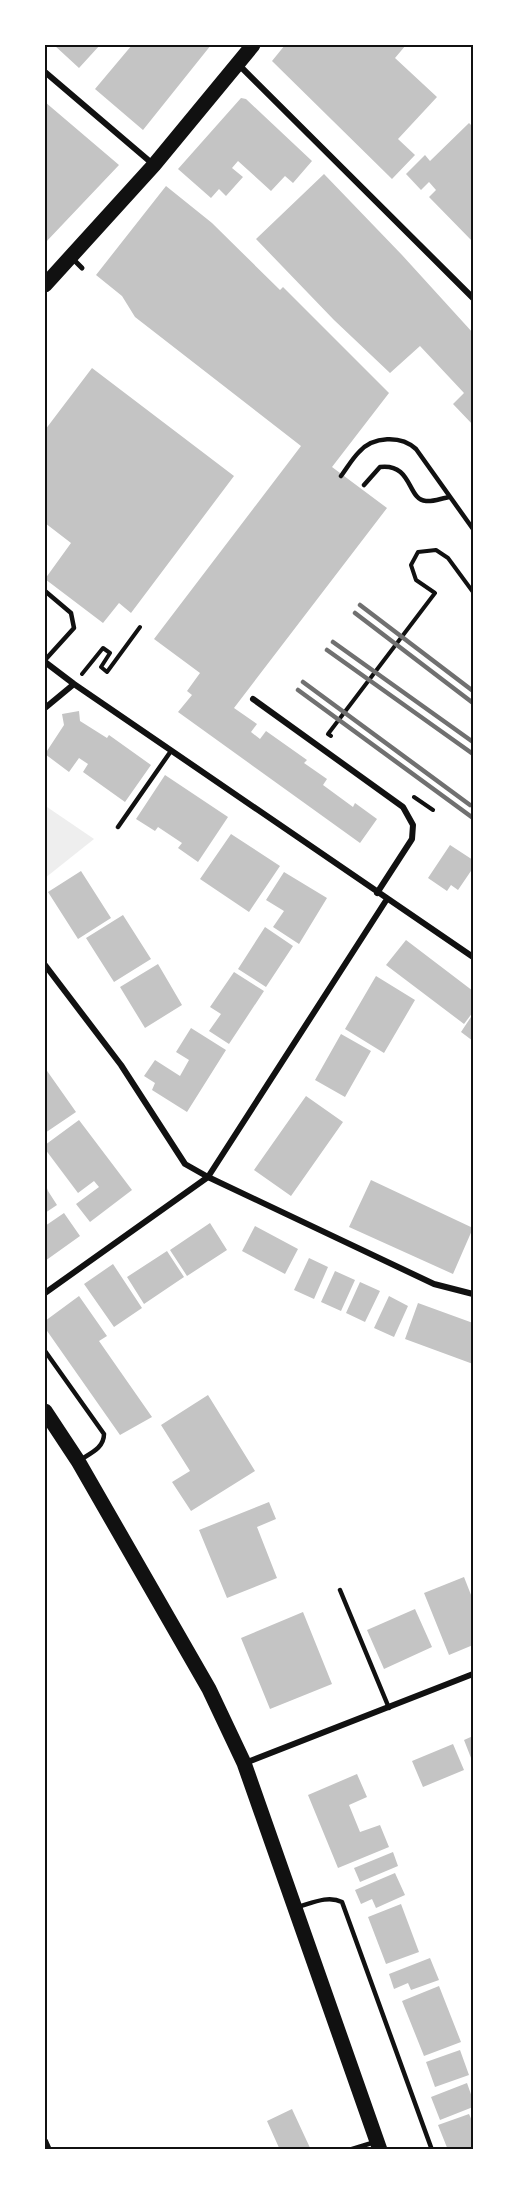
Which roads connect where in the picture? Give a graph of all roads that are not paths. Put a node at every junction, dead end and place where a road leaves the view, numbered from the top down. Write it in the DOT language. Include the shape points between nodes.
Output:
graph roads {
  1 [pos="253,45"];
  2 [pos="238,63"];
  3 [pos="45,72"];
  4 [pos="154,165"];
  5 [pos="70,256"];
  6 [pos="82,268"];
  7 [pos="45,285"];
  8 [pos="473,298"];
  9 [pos="341,476"];
  10 [pos="364,485"];
  11 [pos="450,496"];
  12 [pos="473,530"];
  13 [pos="45,591"];
  14 [pos="45,661"];
  15 [pos="74,684"];
  16 [pos="253,699"];
  17 [pos="45,708"];
  18 [pos="171,751"];
  19 [pos="118,827"];
  20 [pos="377,893"];
  21 [pos="387,899"];
  22 [pos="473,957"];
  23 [pos="45,964"];
  24 [pos="208,1177"];
  25 [pos="45,1293"];
  26 [pos="473,1294"];
  27 [pos="45,1351"];
  28 [pos="45,1411"];
  29 [pos="78,1461"];
  30 [pos="340,1590"];
  31 [pos="473,1674"];
  32 [pos="389,1708"];
  33 [pos="244,1763"];
  34 [pos="295,1908"];
  35 [pos="45,2141"];
  36 [pos="379,2146"];
  37 [pos="49,2150"];
  38 [pos="349,2150"];
  39 [pos="432,2150"];
  1 -- 2 [label="main road"];
  2 -- 4 [label="main road"];
  2 -- 8 [label="street"];
  3 -- 4 [label="street"];
  4 -- 5 [label="main road"];
  5 -- 6 [label="street"];
  5 -- 7 [label="main road"];
  9 -- 11 [label="lane" via="364,447 381,440 399,440 416,449"];
  10 -- 11 [label="lane" via="380,467 391,466 400,470 419,498 425,501"];
  11 -- 12 [label="lane"];
  13 -- 14 [label="lane" via="74,620 74,628"];
  14 -- 15 [label="street"];
  15 -- 17 [label="street"];
  15 -- 18 [label="street"];
  16 -- 20 [label="street" via="403,807 413,825 412,839"];
  18 -- 19 [label="lane"];
  18 -- 20 [label="street"];
  20 -- 21 [label="street"];
  21 -- 22 [label="street"];
  21 -- 24 [label="street"];
  23 -- 24 [label="street" via="121,1065 185,1164"];
  24 -- 25 [label="street"];
  24 -- 26 [label="street" via="434,1284"];
  27 -- 29 [label="lane" via="104,1434 100,1447"];
  28 -- 29 [label="main road"];
  29 -- 33 [label="main road" via="210,1689"];
  30 -- 32 [label="lane"];
  31 -- 32 [label="street"];
  32 -- 33 [label="street"];
  33 -- 34 [label="main road"];
  34 -- 36 [label="main road"];
  34 -- 39 [label="lane" via="329,1898 342,1902"];
  35 -- 37 [label="street"];
  36 -- 38 [label="lane"];
}
